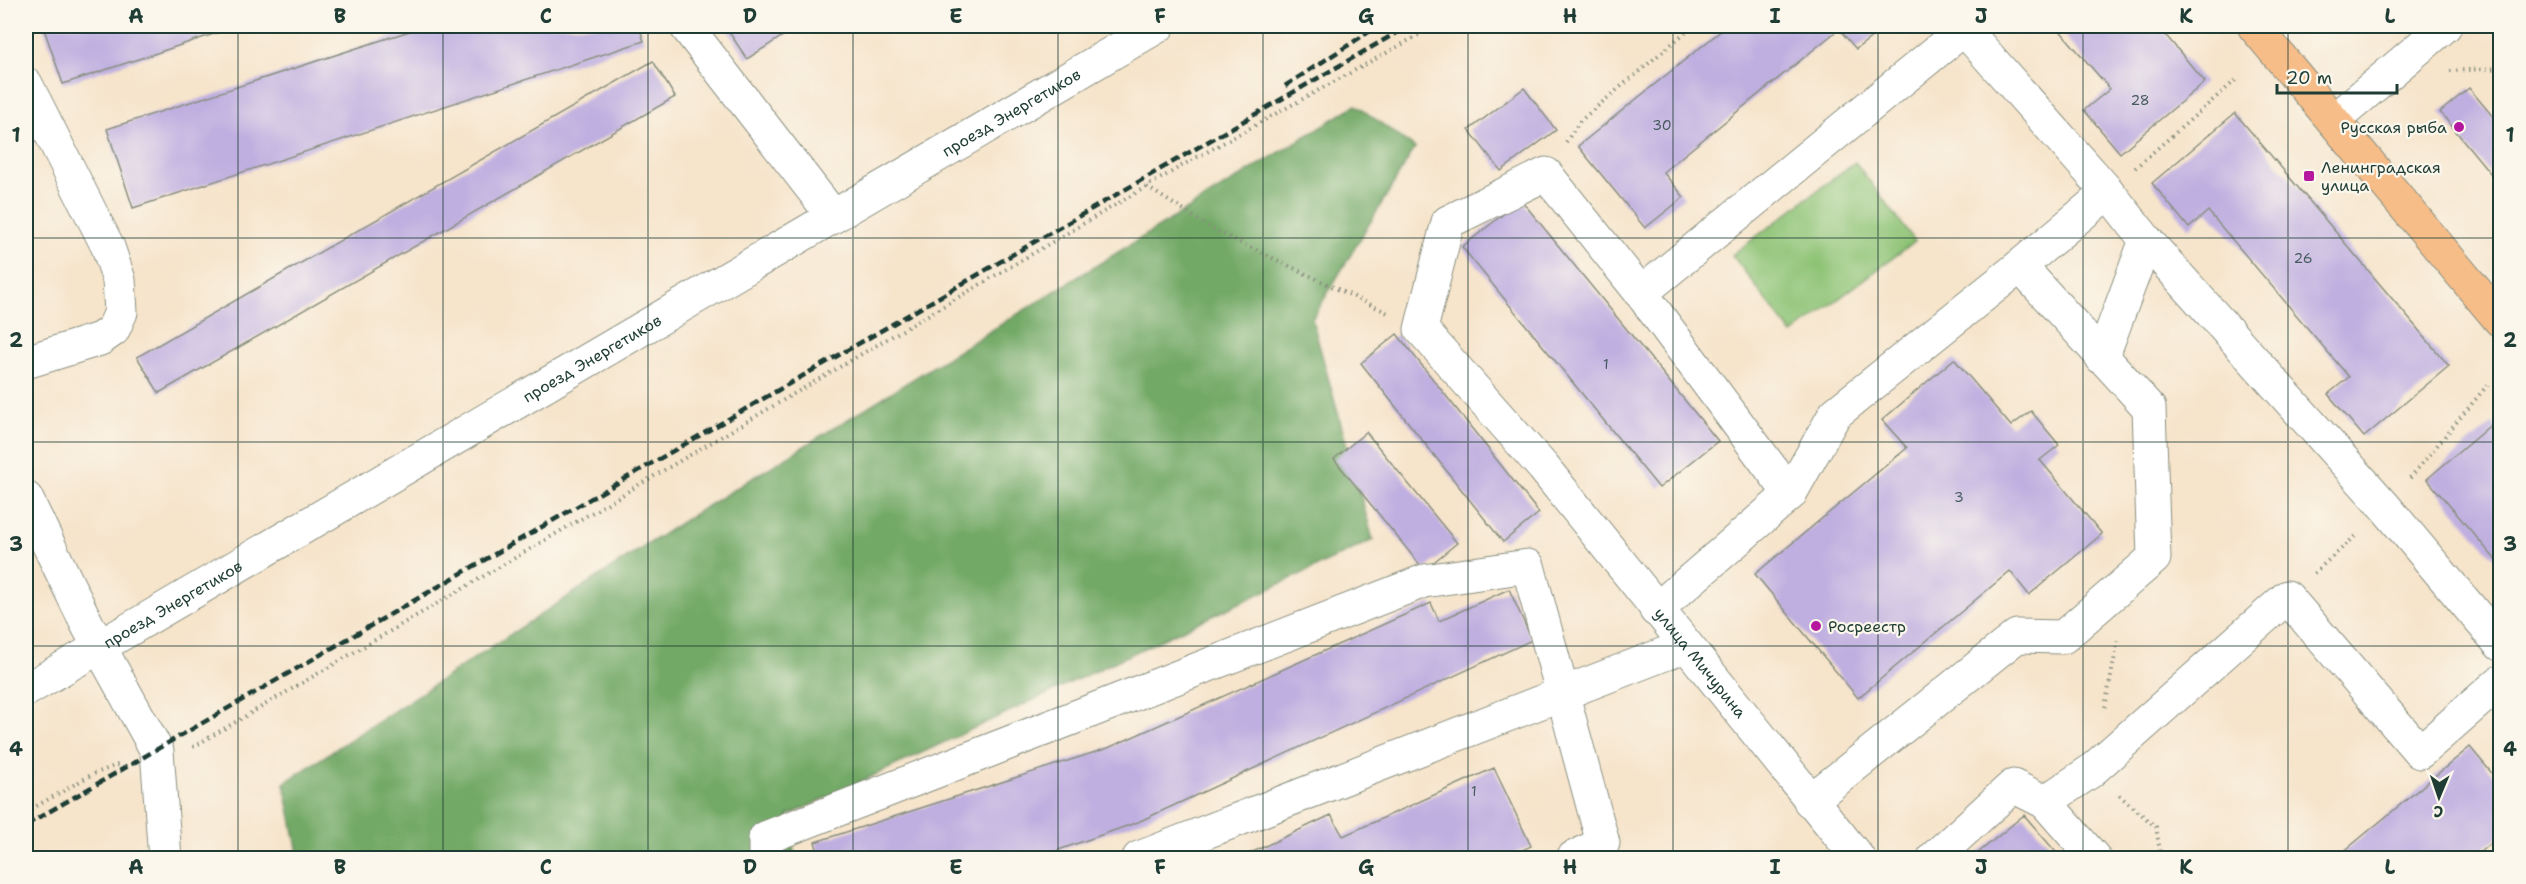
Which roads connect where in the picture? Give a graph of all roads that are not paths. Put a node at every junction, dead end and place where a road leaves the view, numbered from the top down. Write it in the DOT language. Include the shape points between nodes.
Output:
graph roads {
  1 [pos="686,26"];
  2 [pos="1158,26"];
  3 [pos="2254,26"];
  4 [pos="2445,26"];
  5 [pos="26,84"];
  6 [pos="2334,120"];
  7 [pos="2108,192"];
  8 [pos="833,216"];
  9 [pos="2145,240"];
  10 [pos="2020,266"];
  11 [pos="1641,293"];
  12 [pos="2500,320"];
  13 [pos="2102,358"];
  14 [pos="26,362"];
  15 [pos="1790,494"];
  16 [pos="26,498"];
  17 [pos="1656,610"];
  18 [pos="2500,644"];
  19 [pos="99,646"];
  20 [pos="1686,646"];
  21 [pos="2500,682"];
  22 [pos="26,690"];
  23 [pos="1561,694"];
  24 [pos="1810,801"];
  25 [pos="2045,802"];
  26 [pos="165,858"];
  27 [pos="765,858"];
  28 [pos="1139,858"];
  29 [pos="1573,858"];
  30 [pos="1858,858"];
  31 [pos="1934,858"];
  32 [pos="2094,858"];
  1 -- 8 [label="street"];
  2 -- 8 [label="street, проезд Энергетиков"];
  3 -- 6 [label="main road"];
  4 -- 6 [label="street"];
  5 -- 14 [label="street" via="108,247 119,280 121,312 113,330 100,339"];
  6 -- 12 [label="main road"];
  7 -- 9 [label="street"];
  7 -- 10 [label="street"];
  7 -- 11 [label="street" via="1964,29"];
  8 -- 19 [label="street, проезд Энергетиков"];
  9 -- 13 [label="street"];
  9 -- 18 [label="street" via="2319,432"];
  10 -- 13 [label="street"];
  10 -- 15 [label="street" via="1835,414"];
  11 -- 15 [label="street"];
  11 -- 17 [label="street, улица Мичурина" via="1546,174 1448,222 1421,329 1543,467"];
  13 -- 24 [label="street" via="2149,408 2154,558 2063,637 2017,636"];
  15 -- 17 [label="street"];
  16 -- 19 [label="street"];
  17 -- 20 [label="street, улица Мичурина"];
  19 -- 22 [label="street, проезд Энергетиков"];
  19 -- 26 [label="street" via="157,751"];
  20 -- 23 [label="street"];
  20 -- 24 [label="street, улица Мичурина"];
  21 -- 25 [label="street" via="2420,752 2288,597 2091,771"];
  23 -- 27 [label="street" via="1528,566 1424,581 765,838"];
  23 -- 28 [label="street"];
  23 -- 29 [label="street" via="1603,843"];
  24 -- 30 [label="street, улица Мичурина"];
  25 -- 31 [label="street" via="2013,786"];
  25 -- 32 [label="street"];
}
